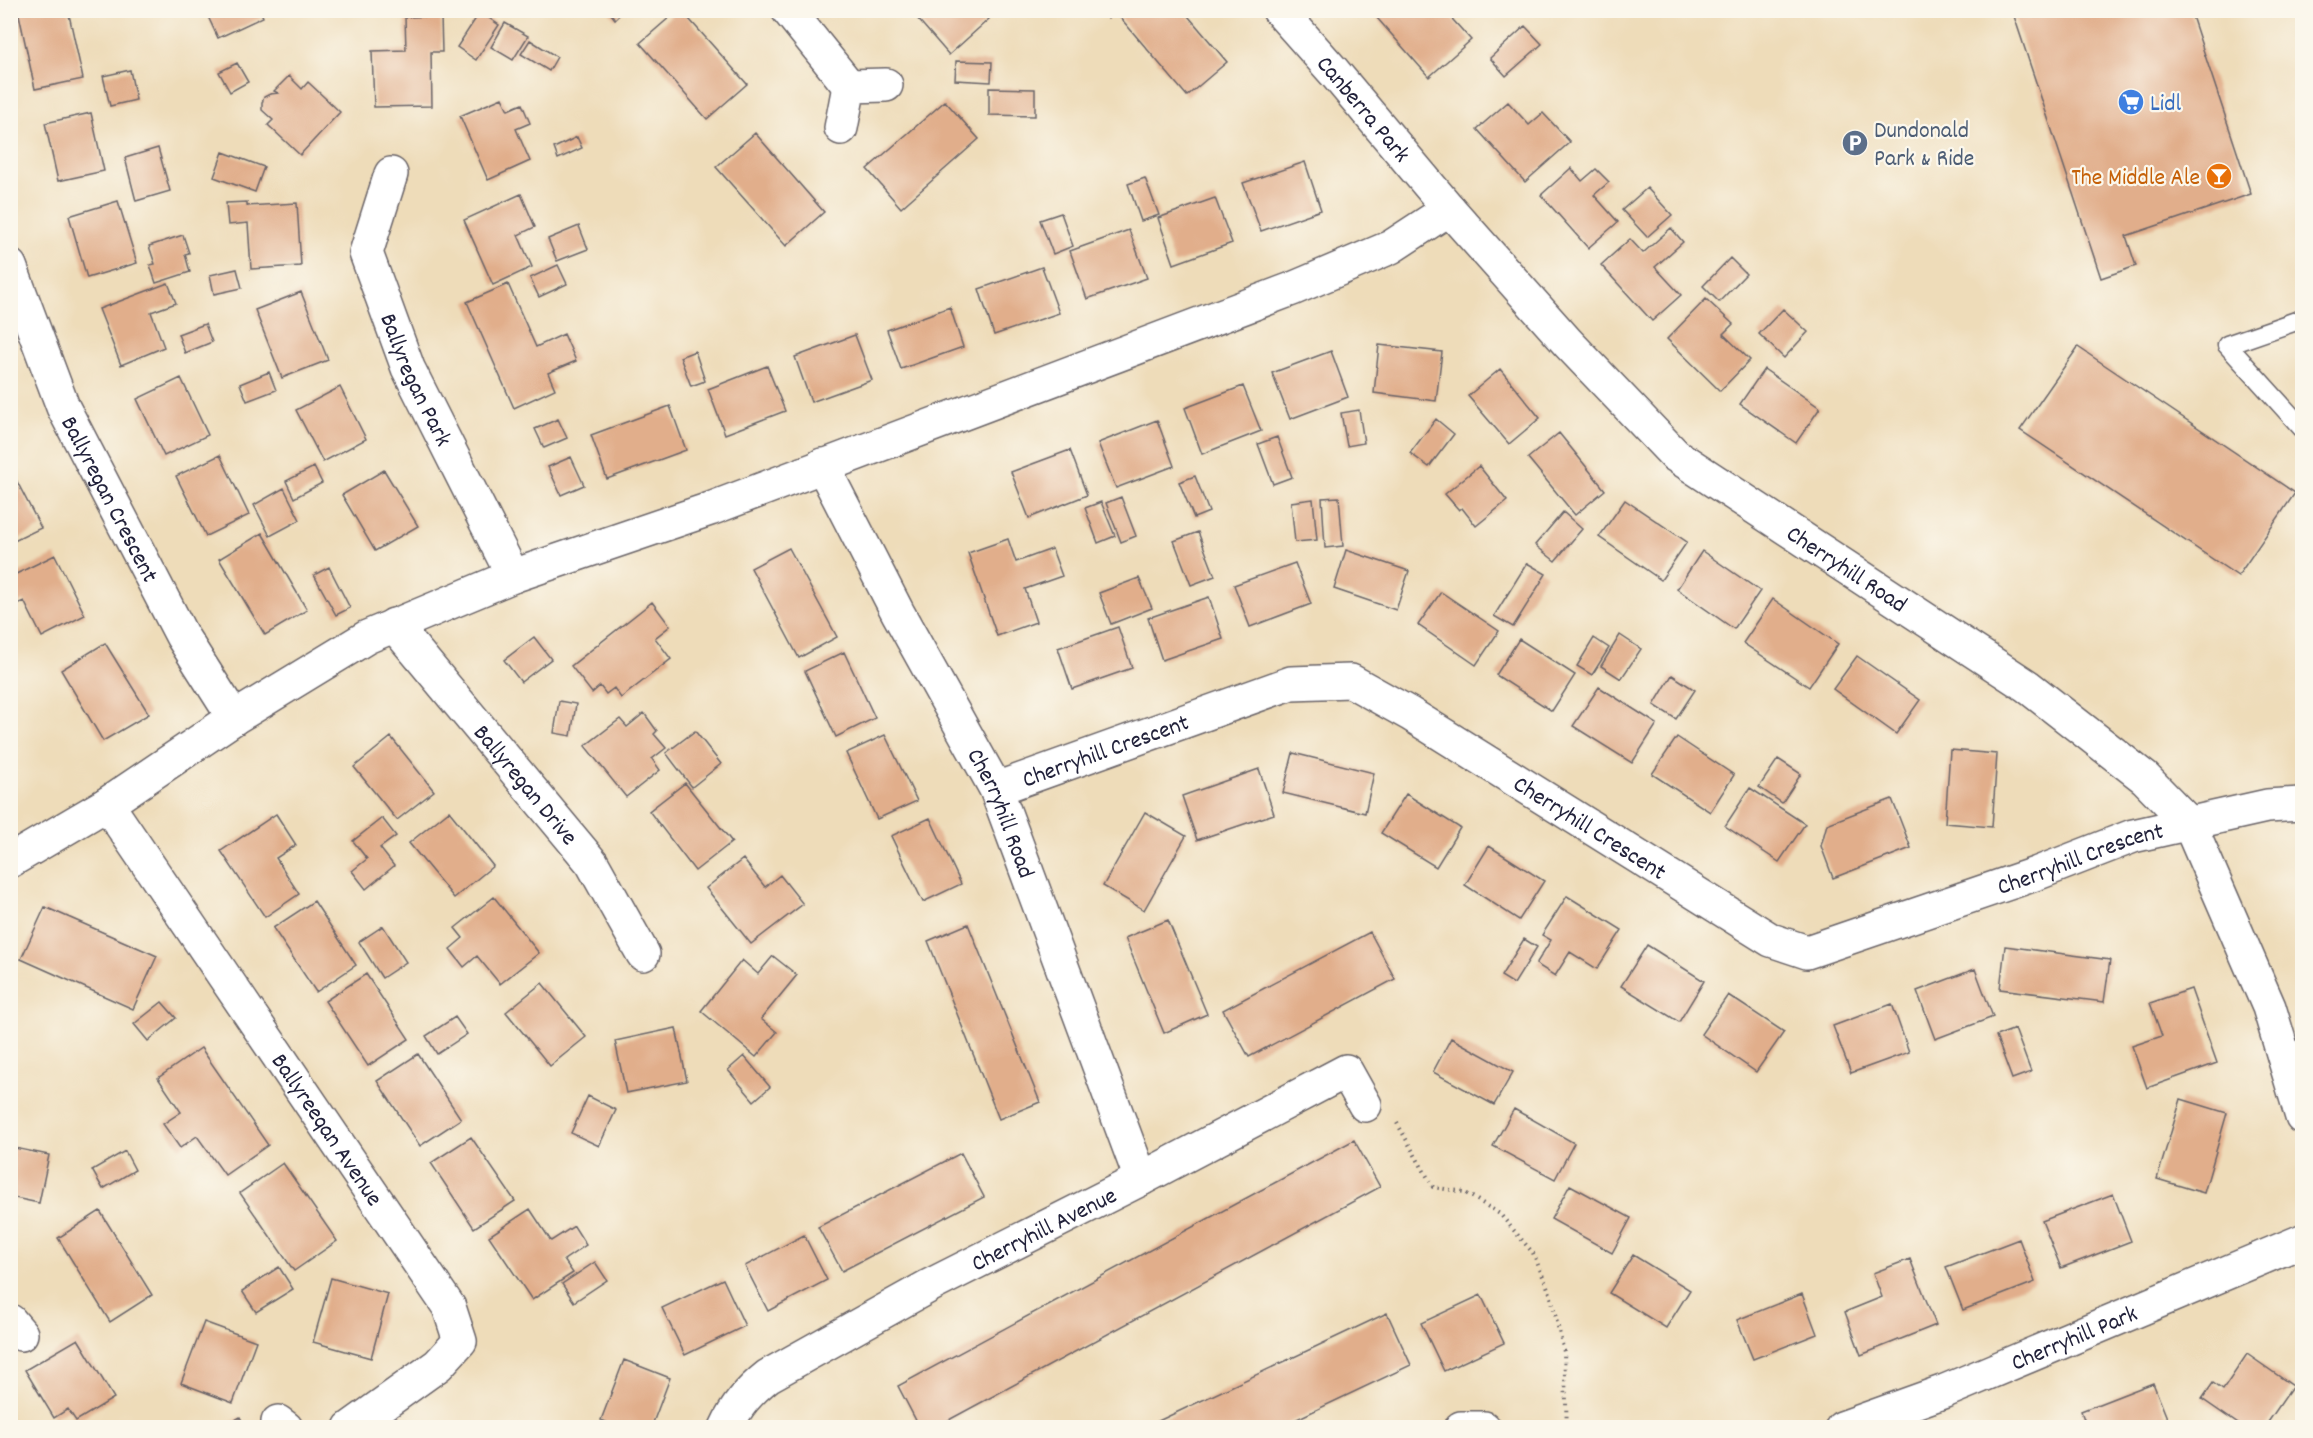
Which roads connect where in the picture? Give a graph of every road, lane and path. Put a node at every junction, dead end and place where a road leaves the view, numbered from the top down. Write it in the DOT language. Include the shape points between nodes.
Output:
graph roads {
  1 [pos="788,10"];
  2 [pos="1279,10"];
  3 [pos="886,85"];
  4 [pos="849,86"];
  5 [pos="841,128"];
  6 [pos="391,174"];
  7 [pos="1449,208"];
  8 [pos="10,266"];
  9 [pos="2302,319"];
  10 [pos="2302,428"];
  11 [pos="822,465"];
  12 [pos="513,576"];
  13 [pos="394,625"];
  14 [pos="234,718"];
  15 [pos="996,789"];
  16 [pos="107,804"];
  17 [pos="2302,804"];
  18 [pos="2189,823"];
  19 [pos="10,861"];
  20 [pos="643,954"];
  21 [pos="1365,1105"];
  22 [pos="2302,1117"];
  23 [pos="1395,1119"];
  24 [pos="1141,1179"];
  25 [pos="2302,1241"];
  26 [pos="350,1428"];
  27 [pos="726,1428"];
  28 [pos="1461,1428"];
  29 [pos="1484,1428"];
  30 [pos="1567,1428"];
  31 [pos="1842,1428"];
  1 -- 4 [label="street"];
  2 -- 7 [label="street, Canberra Park"];
  3 -- 4 [label="street"];
  4 -- 5 [label="street"];
  6 -- 12 [label="street, Ballyregan Park" via="366,253 408,368"];
  7 -- 11 [label="street" via="1391,247 1292,290"];
  7 -- 18 [label="street, Cherryhill Road" via="1568,343 1675,455 2027,686 2145,778"];
  8 -- 14 [label="street, Ballyregan Crescent" via="63,407 182,636"];
  9 -- 10 [label="lane" via="2227,345"];
  11 -- 12 [label="street" via="710,509"];
  11 -- 15 [label="street, Cherryhill Road" via="898,613"];
  12 -- 13 [label="street"];
  13 -- 14 [label="street" via="367,637"];
  13 -- 20 [label="street, Ballyregan Drive" via="592,863"];
  14 -- 16 [label="street"];
  15 -- 18 [label="street, Cherryhill Crescent" via="1291,683 1351,681 1771,940 1807,952 2038,873 2133,836"];
  15 -- 24 [label="street, Cherryhill Road"];
  16 -- 19 [label="street"];
  16 -- 26 [label="street, Ballyreeqan Avenue" via="449,1307 460,1341 438,1365"];
  17 -- 18 [label="street" via="2267,806"];
  18 -- 22 [label="street" via="2269,1007"];
  21 -- 24 [label="street, Cherryhill Avenue" via="1346,1071"];
  23 -- 30 [label="path" via="1433,1187 1464,1192 1500,1215 1533,1253 1550,1293 1564,1352"];
  24 -- 27 [label="street, Cherryhill Avenue" via="929,1286 768,1376 736,1407"];
  25 -- 31 [label="street, Cherryhill Park" via="1945,1391"];
  28 -- 29 [label="street"];
}
